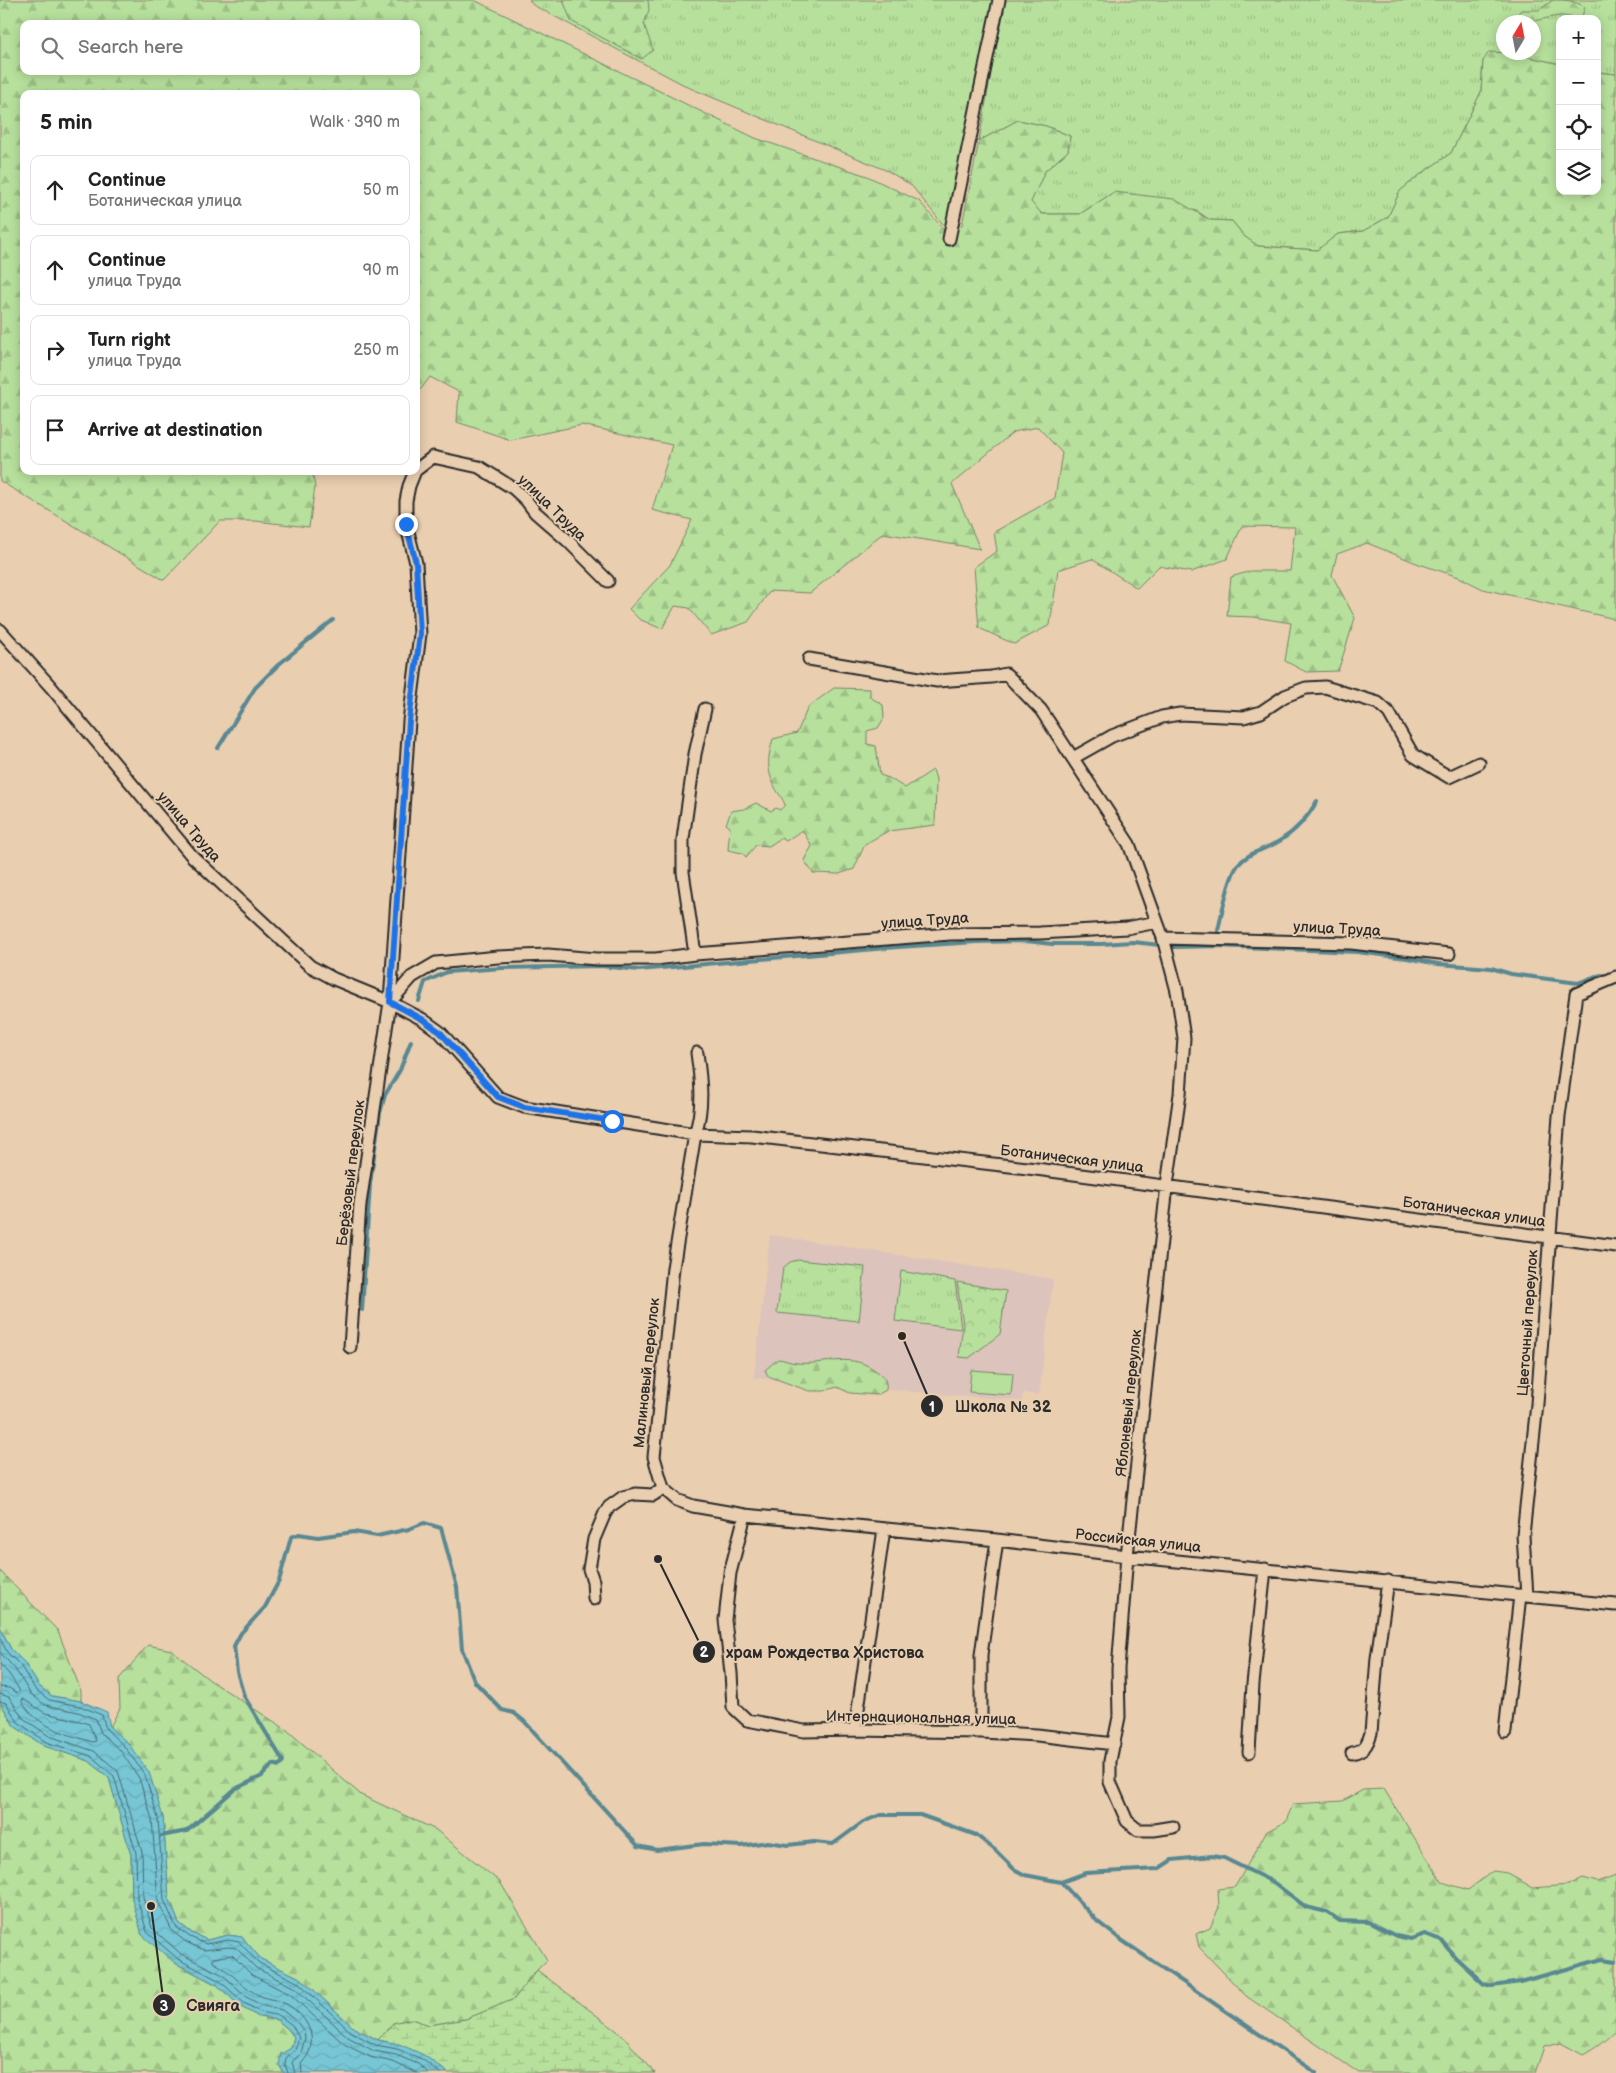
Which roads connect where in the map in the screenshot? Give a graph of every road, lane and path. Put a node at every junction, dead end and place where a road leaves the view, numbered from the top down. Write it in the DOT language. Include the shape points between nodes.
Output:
graph roads {
  1 [pos="999,0"];
  2 [pos="949,239"];
  3 [pos="420,467"];
  4 [pos="415,475"];
  5 [pos="608,581"];
  6 [pos="0,630"];
  7 [pos="808,659"];
  8 [pos="705,709"];
  9 [pos="1073,758"];
  10 [pos="1479,763"];
  11 [pos="1157,922"];
  12 [pos="1164,938"];
  13 [pos="695,954"];
  14 [pos="1449,954"];
  15 [pos="1616,977"];
  16 [pos="390,1002"];
  17 [pos="697,1053"];
  18 [pos="524,1107"];
  19 [pos="695,1134"];
  20 [pos="1168,1186"];
  21 [pos="1549,1237"];
  22 [pos="1616,1246"];
  23 [pos="350,1347"];
  24 [pos="663,1488"];
  25 [pos="745,1515"];
  26 [pos="884,1529"];
  27 [pos="997,1540"];
  28 [pos="1127,1556"];
  29 [pos="1265,1570"];
  30 [pos="1388,1581"];
  31 [pos="1523,1596"];
  32 [pos="594,1599"];
  33 [pos="1616,1605"];
  34 [pos="855,1730"];
  35 [pos="981,1732"];
  36 [pos="1505,1732"];
  37 [pos="1114,1744"];
  38 [pos="1249,1752"];
  39 [pos="1352,1753"];
  40 [pos="1173,1827"];
  1 -- 2 [label="street"];
  3 -- 5 [label="street, улица Труда" via="433,456 479,467 513,488"];
  4 -- 16 [label="street, улица Труда" via="408,493 406,524 416,563 420,634 409,721"];
  6 -- 16 [label="street, улица Труда" via="213,877 310,966 334,980"];
  7 -- 9 [label="street, Яблоневый переулок" via="937,681 1006,674 1041,710"];
  8 -- 13 [label="street" via="683,839"];
  9 -- 10 [label="street" via="1112,736 1162,717 1180,714 1244,717 1261,712 1285,696 1306,688 1325,687 1378,703 1389,713 1413,755 1449,777"];
  9 -- 11 [label="street, Яблоневый переулок" via="1129,844"];
  11 -- 12 [label="street, Яблоневый переулок"];
  11 -- 13 [label="street, улица Труда" via="1127,928 950,934"];
  12 -- 14 [label="street, улица Труда" via="1351,943"];
  12 -- 20 [label="street, Яблоневый переулок" via="1184,1038"];
  13 -- 16 [label="street, улица Труда" via="597,959 548,955 436,963 412,977"];
  15 -- 21 [label="street, Цветочный переулок" via="1576,994 1559,1116"];
  16 -- 18 [label="street, улица Труда" via="440,1032 498,1097"];
  16 -- 23 [label="street, Берёзовый переулок" via="360,1204"];
  17 -- 19 [label="street, Малиновый переулок" via="701,1117"];
  18 -- 19 [label="street, Ботаническая улица"];
  19 -- 20 [label="street, Ботаническая улица" via="752,1136"];
  19 -- 24 [label="street, Малиновый переулок" via="673,1268 654,1456"];
  20 -- 21 [label="street, Ботаническая улица"];
  20 -- 28 [label="street, Яблоневый переулок"];
  21 -- 22 [label="street, Ботаническая улица"];
  21 -- 31 [label="street, Цветочный переулок" via="1537,1404 1523,1535"];
  24 -- 25 [label="street, Российская улица" via="677,1500 693,1506"];
  24 -- 32 [label="street" via="653,1495 623,1497 605,1513 594,1539 589,1568"];
  25 -- 26 [label="street, Российская улица"];
  25 -- 34 [label="street, Интернациональная улица" via="730,1572 726,1620 733,1708 747,1720 804,1731"];
  26 -- 27 [label="street, Российская улица"];
  26 -- 34 [label="street"];
  27 -- 28 [label="street, Российская улица"];
  27 -- 35 [label="street" via="981,1655"];
  28 -- 29 [label="street, Российская улица"];
  28 -- 37 [label="street, Яблоневый переулок" via="1118,1669 1119,1717"];
  29 -- 30 [label="street, Российская улица"];
  29 -- 38 [label="street"];
  30 -- 31 [label="street, Российская улица"];
  30 -- 39 [label="street" via="1371,1733 1368,1745"];
  31 -- 33 [label="street, Российская улица"];
  31 -- 36 [label="street, Цветочный переулок"];
  34 -- 35 [label="street, Интернациональная улица"];
  35 -- 37 [label="street, Интернациональная улица"];
  37 -- 40 [label="street, Яблоневый переулок" via="1110,1782 1127,1821 1138,1830"];
}
